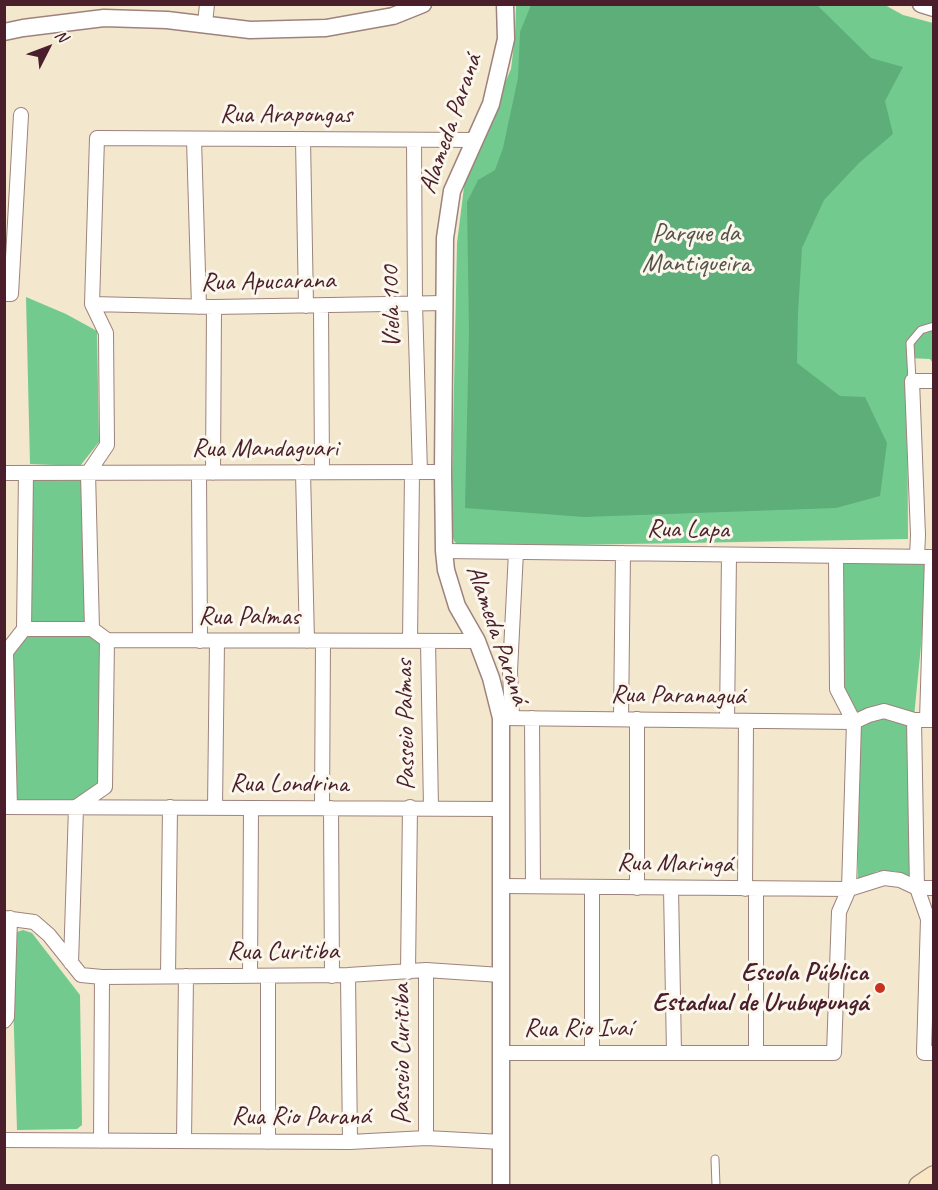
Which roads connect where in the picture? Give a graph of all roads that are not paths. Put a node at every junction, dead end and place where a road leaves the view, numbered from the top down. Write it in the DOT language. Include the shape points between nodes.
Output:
graph roads {
  1 [pos="207,4"];
  2 [pos="423,4"];
  3 [pos="505,4"];
  4 [pos="921,4"];
  5 [pos="933,8"];
  6 [pos="205,24"];
  7 [pos="4,32"];
  8 [pos="21,115"];
  9 [pos="194,139"];
  10 [pos="303,139"];
  11 [pos="414,140"];
  12 [pos="475,140"];
  13 [pos="4,294"];
  14 [pos="92,303"];
  15 [pos="445,303"];
  16 [pos="415,304"];
  17 [pos="306,306"];
  18 [pos="321,306"];
  19 [pos="199,307"];
  20 [pos="214,307"];
  21 [pos="933,326"];
  22 [pos="912,381"];
  23 [pos="933,381"];
  24 [pos="303,472"];
  25 [pos="322,472"];
  26 [pos="416,472"];
  27 [pos="443,472"];
  28 [pos="4,473"];
  29 [pos="26,473"];
  30 [pos="88,473"];
  31 [pos="206,473"];
  32 [pos="444,551"];
  33 [pos="516,552"];
  34 [pos="623,553"];
  35 [pos="729,555"];
  36 [pos="836,556"];
  37 [pos="916,557"];
  38 [pos="933,557"];
  39 [pos="24,629"];
  40 [pos="92,629"];
  41 [pos="107,640"];
  42 [pos="200,641"];
  43 [pos="217,641"];
  44 [pos="308,641"];
  45 [pos="323,641"];
  46 [pos="410,641"];
  47 [pos="428,641"];
  48 [pos="477,641"];
  49 [pos="506,718"];
  50 [pos="532,718"];
  51 [pos="621,719"];
  52 [pos="637,719"];
  53 [pos="727,720"];
  54 [pos="925,720"];
  55 [pos="746,721"];
  56 [pos="854,722"];
  57 [pos="7,807"];
  58 [pos="76,807"];
  59 [pos="170,807"];
  60 [pos="410,807"];
  61 [pos="215,808"];
  62 [pos="251,808"];
  63 [pos="327,808"];
  64 [pos="432,808"];
  65 [pos="502,808"];
  66 [pos="502,886"];
  67 [pos="532,886"];
  68 [pos="592,887"];
  69 [pos="637,888"];
  70 [pos="671,888"];
  71 [pos="917,888"];
  72 [pos="933,888"];
  73 [pos="750,889"];
  74 [pos="849,889"];
  75 [pos="7,918"];
  76 [pos="71,963"];
  77 [pos="426,970"];
  78 [pos="408,972"];
  79 [pos="348,975"];
  80 [pos="501,975"];
  81 [pos="168,976"];
  82 [pos="186,976"];
  83 [pos="250,976"];
  84 [pos="268,976"];
  85 [pos="332,976"];
  86 [pos="102,977"];
  87 [pos="4,1021"];
  88 [pos="501,1053"];
  89 [pos="592,1053"];
  90 [pos="674,1053"];
  91 [pos="756,1053"];
  92 [pos="929,1053"];
  93 [pos="426,1138"];
  94 [pos="4,1140"];
  95 [pos="102,1141"];
  96 [pos="184,1141"];
  97 [pos="268,1142"];
  98 [pos="350,1142"];
  99 [pos="502,1143"];
  100 [pos="716,1159"];
  101 [pos="933,1176"];
  102 [pos="501,1185"];
  103 [pos="716,1185"];
  104 [pos="919,1185"];
  1 -- 6 [label="street"];
  2 -- 6 [label="street" via="393,16 326,27 250,30"];
  3 -- 12 [label="street, Alameda Paraná" via="506,39 491,104"];
  4 -- 5 [label="street"];
  6 -- 7 [label="street" via="104,18"];
  8 -- 13 [label="street" via="11,294"];
  9 -- 10 [label="street, Rua Arapongas"];
  9 -- 14 [label="street, Rua Arapongas" via="97,138"];
  9 -- 19 [label="street"];
  10 -- 11 [label="street, Rua Arapongas"];
  10 -- 17 [label="street"];
  11 -- 12 [label="street, Rua Arapongas"];
  11 -- 16 [label="street, Viela 100"];
  12 -- 15 [label="street, Alameda Paraná" via="452,191 445,238"];
  14 -- 19 [label="street, Rua Apucarana"];
  14 -- 30 [label="street" via="106,333 106,445"];
  15 -- 16 [label="street, Rua Apucarana"];
  15 -- 27 [label="street, Alameda Paraná"];
  16 -- 18 [label="street, Rua Apucarana"];
  16 -- 26 [label="street, Viela 100"];
  17 -- 18 [label="street, Rua Apucarana"];
  17 -- 20 [label="street, Rua Apucarana"];
  18 -- 25 [label="street"];
  19 -- 20 [label="street, Rua Apucarana"];
  20 -- 31 [label="street"];
  21 -- 22 [label="lane" via="921,330 910,343"];
  22 -- 23 [label="street"];
  22 -- 37 [label="street"];
  24 -- 25 [label="street, Rua Mandaguari"];
  24 -- 31 [label="street, Rua Mandaguari"];
  24 -- 44 [label="street"];
  25 -- 26 [label="street, Rua Mandaguari"];
  26 -- 27 [label="street, Rua Mandaguari"];
  26 -- 46 [label="street, Viela 100"];
  27 -- 32 [label="street, Alameda Paraná"];
  28 -- 29 [label="street, Rua Mandaguari"];
  29 -- 30 [label="street, Rua Mandaguari"];
  29 -- 39 [label="street"];
  30 -- 31 [label="street, Rua Mandaguari"];
  30 -- 40 [label="street"];
  31 -- 42 [label="street"];
  32 -- 33 [label="street, Rua Lapa"];
  32 -- 48 [label="street, Alameda Paraná" via="457,606"];
  33 -- 34 [label="street, Rua Lapa"];
  33 -- 49 [label="street"];
  34 -- 35 [label="street, Rua Lapa"];
  34 -- 51 [label="street"];
  35 -- 36 [label="street, Rua Lapa"];
  35 -- 53 [label="street"];
  36 -- 37 [label="street, Rua Lapa"];
  36 -- 56 [label="street" via="837,689"];
  37 -- 38 [label="street, Rua Lapa"];
  38 -- 54 [label="street"];
  39 -- 40 [label="street"];
  39 -- 57 [label="street" via="6,652"];
  40 -- 41 [label="street"];
  41 -- 42 [label="street, Rua Palmas"];
  41 -- 58 [label="street" via="105,787"];
  42 -- 43 [label="street, Rua Palmas"];
  43 -- 44 [label="street, Rua Palmas"];
  43 -- 61 [label="street"];
  44 -- 45 [label="street, Rua Palmas"];
  45 -- 46 [label="street, Rua Palmas"];
  45 -- 63 [label="street"];
  46 -- 47 [label="street, Rua Palmas"];
  47 -- 48 [label="street, Rua Palmas"];
  47 -- 64 [label="street, Passeio Palmas"];
  48 -- 49 [label="street, Alameda Paraná"];
  49 -- 50 [label="street, Rua Paranaguá"];
  49 -- 65 [label="street, Alameda Paraná"];
  50 -- 51 [label="street, Rua Paranaguá"];
  50 -- 67 [label="street"];
  51 -- 52 [label="street, Rua Paranaguá"];
  52 -- 53 [label="street, Rua Paranaguá"];
  52 -- 69 [label="street"];
  53 -- 55 [label="street, Rua Paranaguá"];
  54 -- 56 [label="street" via="884,711"];
  54 -- 71 [label="street"];
  55 -- 56 [label="street, Rua Paranaguá"];
  55 -- 73 [label="street"];
  56 -- 74 [label="street"];
  57 -- 58 [label="street, Rua Londrina"];
  58 -- 59 [label="street, Rua Londrina"];
  58 -- 76 [label="street"];
  59 -- 61 [label="street, Rua Londrina"];
  59 -- 81 [label="street"];
  60 -- 63 [label="street, Rua Londrina"];
  60 -- 64 [label="street, Rua Londrina"];
  60 -- 78 [label="street"];
  61 -- 62 [label="street, Rua Londrina"];
  62 -- 63 [label="street, Rua Londrina"];
  62 -- 83 [label="street"];
  63 -- 85 [label="street"];
  64 -- 65 [label="street, Rua Londrina"];
  65 -- 66 [label="street, Alameda Paraná"];
  66 -- 67 [label="street, Rua Maringá"];
  66 -- 80 [label="street, Alameda Paraná"];
  67 -- 68 [label="street, Rua Maringá"];
  68 -- 69 [label="street, Rua Maringá"];
  68 -- 89 [label="street"];
  69 -- 70 [label="street, Rua Maringá"];
  70 -- 73 [label="street, Rua Maringá"];
  70 -- 90 [label="street"];
  71 -- 72 [label="street, Rua Maringá"];
  71 -- 74 [label="street, Rua Maringá" via="884,878"];
  71 -- 92 [label="street" via="927,919"];
  73 -- 74 [label="street, Rua Maringá"];
  73 -- 91 [label="street"];
  74 -- 91 [label="street, Rua Rio Ivaí" via="839,912 834,1053"];
  75 -- 76 [label="street" via="34,922 49,934"];
  75 -- 87 [label="street"];
  76 -- 86 [label="street, Rua Curitiba" via="81,975"];
  77 -- 78 [label="street, Rua Curitiba"];
  77 -- 80 [label="street, Rua Curitiba"];
  77 -- 93 [label="street, Passeio Curitiba"];
  78 -- 79 [label="street, Rua Curitiba"];
  79 -- 85 [label="street, Rua Curitiba"];
  79 -- 98 [label="street, Passeio Curitiba"];
  80 -- 88 [label="street, Alameda Paraná"];
  81 -- 82 [label="street, Rua Curitiba"];
  81 -- 86 [label="street, Rua Curitiba"];
  82 -- 83 [label="street, Rua Curitiba"];
  82 -- 96 [label="street"];
  83 -- 84 [label="street, Rua Curitiba"];
  84 -- 85 [label="street, Rua Curitiba"];
  84 -- 97 [label="street"];
  86 -- 95 [label="street"];
  88 -- 89 [label="street, Rua Rio Ivaí"];
  88 -- 99 [label="street, Alameda Paraná"];
  89 -- 90 [label="street, Rua Rio Ivaí"];
  90 -- 91 [label="street, Rua Rio Ivaí"];
  93 -- 98 [label="street, Rua Rio Paraná"];
  93 -- 99 [label="street, Rua Rio Paraná"];
  94 -- 95 [label="street, Rua Rio Paraná"];
  95 -- 96 [label="street, Rua Rio Paraná"];
  96 -- 97 [label="street, Rua Rio Paraná"];
  97 -- 98 [label="street, Rua Rio Paraná"];
  99 -- 102 [label="street, Alameda Paraná"];
  100 -- 103 [label="lane"];
  101 -- 104 [label="main road"];
}
